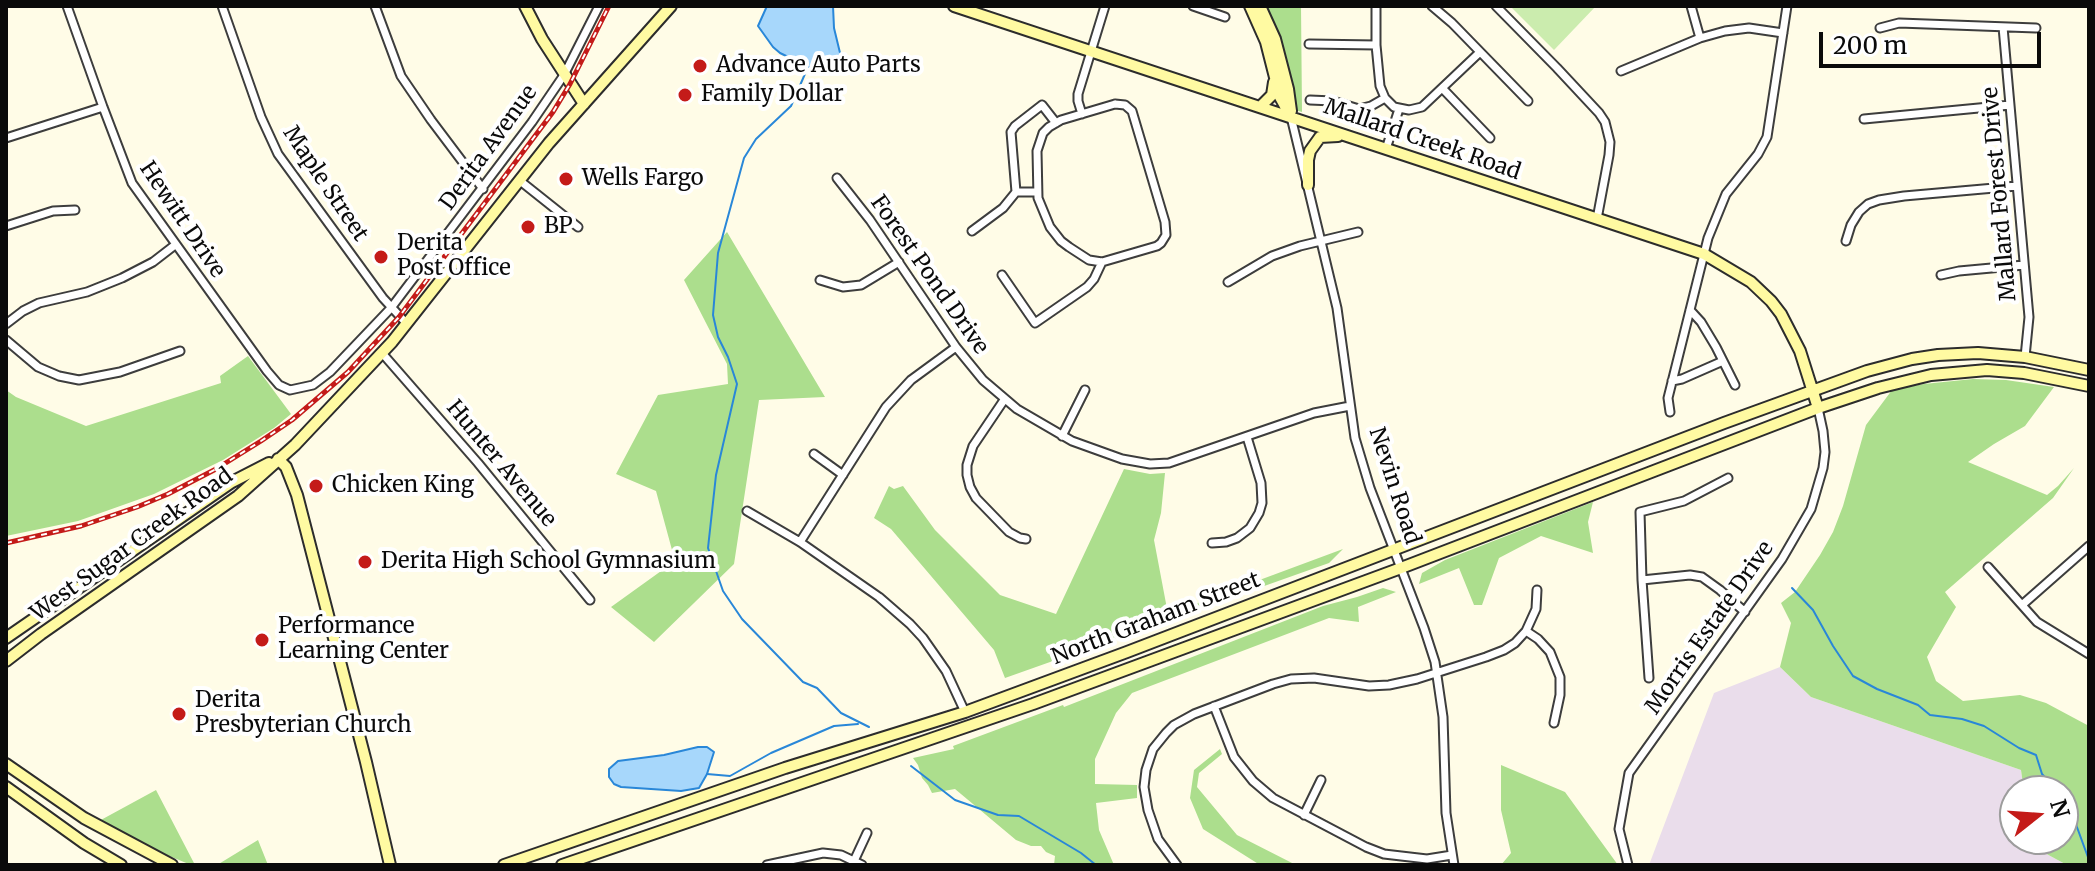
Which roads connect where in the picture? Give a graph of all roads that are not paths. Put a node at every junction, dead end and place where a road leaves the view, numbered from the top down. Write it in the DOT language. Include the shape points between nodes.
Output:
graph roads {
  1 [pos="67,6"];
  2 [pos="222,6"];
  3 [pos="375,6"];
  4 [pos="525,6"];
  5 [pos="599,6"];
  6 [pos="671,6"];
  7 [pos="954,6"];
  8 [pos="1105,6"];
  9 [pos="1193,6"];
  10 [pos="1250,6"];
  11 [pos="1260,6"];
  12 [pos="1376,6"];
  13 [pos="1496,6"];
  14 [pos="1691,6"];
  15 [pos="1787,6"];
  16 [pos="1436,7"];
  17 [pos="1225,17"];
  18 [pos="2003,27"];
  19 [pos="1880,28"];
  20 [pos="2036,28"];
  21 [pos="1783,33"];
  22 [pos="1700,38"];
  23 [pos="1309,44"];
  24 [pos="1376,45"];
  25 [pos="1090,52"];
  26 [pos="1479,53"];
  27 [pos="1621,71"];
  28 [pos="564,75"];
  29 [pos="1275,76"];
  30 [pos="1443,89"];
  31 [pos="1385,98"];
  32 [pos="1310,100"];
  33 [pos="1528,101"];
  34 [pos="584,104"];
  35 [pos="2010,105"];
  36 [pos="103,107"];
  37 [pos="1260,107"];
  38 [pos="1399,109"];
  39 [pos="1082,114"];
  40 [pos="1291,117"];
  41 [pos="1864,119"];
  42 [pos="1056,123"];
  43 [pos="1348,137"];
  44 [pos="6,138"];
  45 [pos="1490,138"];
  46 [pos="1386,149"];
  47 [pos="837,178"];
  48 [pos="519,180"];
  49 [pos="1308,185"];
  50 [pos="2017,186"];
  51 [pos="483,189"];
  52 [pos="1016,192"];
  53 [pos="1037,192"];
  54 [pos="75,210"];
  55 [pos="1597,219"];
  56 [pos="6,226"];
  57 [pos="578,227"];
  58 [pos="972,231"];
  59 [pos="1358,232"];
  60 [pos="1321,241"];
  61 [pos="1846,241"];
  62 [pos="175,245"];
  63 [pos="1704,254"];
  64 [pos="899,262"];
  65 [pos="1102,262"];
  66 [pos="2024,265"];
  67 [pos="1002,275"];
  68 [pos="1941,275"];
  69 [pos="820,280"];
  70 [pos="1228,282"];
  71 [pos="391,308"];
  72 [pos="1690,310"];
  73 [pos="6,324"];
  74 [pos="407,324"];
  75 [pos="6,340"];
  76 [pos="956,347"];
  77 [pos="180,351"];
  78 [pos="382,353"];
  79 [pos="2025,357"];
  80 [pos="1723,361"];
  81 [pos="2089,370"];
  82 [pos="1672,381"];
  83 [pos="1735,385"];
  84 [pos="2089,386"];
  85 [pos="285,389"];
  86 [pos="1085,390"];
  87 [pos="1814,390"];
  88 [pos="1004,400"];
  89 [pos="1350,406"];
  90 [pos="1818,408"];
  91 [pos="1670,412"];
  92 [pos="1062,436"];
  93 [pos="1247,437"];
  94 [pos="814,454"];
  95 [pos="278,459"];
  96 [pos="843,475"];
  97 [pos="1728,478"];
  98 [pos="747,511"];
  99 [pos="1026,539"];
  100 [pos="149,540"];
  101 [pos="800,542"];
  102 [pos="1212,543"];
  103 [pos="2089,546"];
  104 [pos="1393,550"];
  105 [pos="1988,567"];
  106 [pos="1401,568"];
  107 [pos="119,580"];
  108 [pos="1642,580"];
  109 [pos="1537,590"];
  110 [pos="590,600"];
  111 [pos="2022,605"];
  112 [pos="1745,612"];
  113 [pos="1526,631"];
  114 [pos="6,638"];
  115 [pos="2089,654"];
  116 [pos="6,661"];
  117 [pos="1437,673"];
  118 [pos="1649,678"];
  119 [pos="1214,706"];
  120 [pos="965,712"];
  121 [pos="1554,723"];
  122 [pos="6,764"];
  123 [pos="1321,780"];
  124 [pos="6,787"];
  125 [pos="1304,815"];
  126 [pos="867,833"];
  127 [pos="1452,855"];
  128 [pos="858,863"];
  129 [pos="121,865"];
  130 [pos="172,865"];
  131 [pos="390,865"];
  132 [pos="504,865"];
  133 [pos="562,865"];
  134 [pos="767,865"];
  135 [pos="1177,865"];
  136 [pos="1454,865"];
  137 [pos="1628,865"];
  1 -- 36 [label="street, Hewitt Drive"];
  2 -- 71 [label="street, Maple Street" via="278,154"];
  3 -- 51 [label="street" via="401,76"];
  4 -- 28 [label="main road"];
  5 -- 28 [label="street, Derita Avenue"];
  6 -- 34 [label="main road, West Sugar Creek Road"];
  7 -- 25 [label="main road, Mallard Creek Road"];
  8 -- 25 [label="street"];
  9 -- 17 [label="street"];
  10 -- 29 [label="main road, Nevin Road"];
  11 -- 40 [label="main road, Nevin Road" via="1275,39"];
  12 -- 24 [label="street"];
  13 -- 55 [label="street" via="1605,122 1609,155"];
  14 -- 22 [label="street"];
  15 -- 21 [label="street"];
  16 -- 26 [label="street"];
  18 -- 19 [label="street" via="1899,23"];
  18 -- 20 [label="street"];
  18 -- 35 [label="street, Mallard Forest Drive"];
  21 -- 22 [label="street" via="1738,28"];
  21 -- 63 [label="street" via="1767,137 1726,194"];
  22 -- 27 [label="street"];
  23 -- 24 [label="street"];
  24 -- 31 [label="street"];
  25 -- 37 [label="main road, Mallard Creek Road"];
  25 -- 39 [label="street" via="1078,94"];
  26 -- 30 [label="street"];
  26 -- 33 [label="street"];
  28 -- 34 [label="main road"];
  28 -- 51 [label="street, Derita Avenue"];
  29 -- 37 [label="main road" via="1272,95"];
  29 -- 40 [label="main road, Nevin Road"];
  30 -- 38 [label="street" via="1422,107"];
  30 -- 45 [label="street"];
  31 -- 32 [label="street" via="1359,109"];
  31 -- 38 [label="street"];
  34 -- 48 [label="main road, West Sugar Creek Road"];
  35 -- 41 [label="street"];
  35 -- 50 [label="street, Mallard Forest Drive"];
  36 -- 44 [label="street"];
  36 -- 62 [label="street, Hewitt Drive" via="132,183"];
  37 -- 40 [label="main road, Mallard Creek Road"];
  38 -- 46 [label="street"];
  39 -- 42 [label="street"];
  39 -- 65 [label="street" via="1115,104 1132,111 1166,230 1157,246"];
  40 -- 43 [label="main road, Mallard Creek Road"];
  40 -- 49 [label="street, Nevin Road"];
  42 -- 52 [label="street" via="1042,105 1011,132"];
  42 -- 53 [label="street" via="1043,133 1037,151"];
  43 -- 46 [label="main road, Mallard Creek Road"];
  43 -- 49 [label="main road" via="1327,135 1317,140 1308,160"];
  46 -- 55 [label="main road, Mallard Creek Road"];
  47 -- 64 [label="street, Forest Pond Drive"];
  48 -- 57 [label="street"];
  48 -- 74 [label="main road, West Sugar Creek Road"];
  49 -- 60 [label="street, Nevin Road"];
  50 -- 61 [label="street" via="1879,200 1859,212"];
  50 -- 66 [label="street, Mallard Forest Drive"];
  51 -- 71 [label="street, Derita Avenue"];
  52 -- 53 [label="street"];
  52 -- 58 [label="street"];
  53 -- 65 [label="street" via="1061,241 1089,260"];
  54 -- 56 [label="street"];
  55 -- 63 [label="main road, Mallard Creek Road"];
  59 -- 60 [label="street"];
  60 -- 70 [label="street" via="1272,256"];
  60 -- 89 [label="street, Nevin Road" via="1341,330"];
  62 -- 73 [label="street" via="122,278 39,303"];
  62 -- 85 [label="street, Hewitt Drive"];
  63 -- 72 [label="street"];
  63 -- 87 [label="main road, Mallard Creek Road" via="1751,282 1771,301 1794,338"];
  64 -- 69 [label="street" via="861,285 843,287"];
  64 -- 76 [label="street, Forest Pond Drive"];
  65 -- 67 [label="street" via="1087,287 1035,323"];
  66 -- 68 [label="street"];
  66 -- 79 [label="street, Mallard Forest Drive" via="2029,317"];
  71 -- 74 [label="street, Maple Street"];
  71 -- 85 [label="street, Derita Avenue" via="320,380 305,388"];
  72 -- 80 [label="street"];
  72 -- 82 [label="street"];
  74 -- 78 [label="main road, West Sugar Creek Road"];
  75 -- 77 [label="street" via="38,367 79,380"];
  76 -- 88 [label="street, Forest Pond Drive"];
  76 -- 96 [label="street" via="898,393"];
  78 -- 95 [label="main road, West Sugar Creek Road"];
  78 -- 110 [label="street, Hunter Avenue"];
  79 -- 81 [label="main road"];
  79 -- 87 [label="main road" via="1938,355 1884,366"];
  80 -- 82 [label="street"];
  80 -- 83 [label="street"];
  82 -- 91 [label="street"];
  84 -- 90 [label="main road" via="2024,373 1962,371 1901,381"];
  86 -- 92 [label="street"];
  87 -- 90 [label="main road, Mallard Creek Road"];
  87 -- 104 [label="main road, North Graham Street"];
  88 -- 92 [label="street, Forest Pond Drive"];
  88 -- 99 [label="street" via="973,446 967,475 976,498 1009,532"];
  89 -- 93 [label="street, Forest Pond Drive"];
  89 -- 104 [label="street, Nevin Road" via="1361,461"];
  90 -- 106 [label="main road, North Graham Street"];
  90 -- 112 [label="street, Morris Estate Drive" via="1825,452 1811,509"];
  92 -- 93 [label="street, Forest Pond Drive" via="1110,456 1150,464 1178,461"];
  93 -- 102 [label="street" via="1261,483 1259,513 1237,538"];
  94 -- 96 [label="street"];
  95 -- 100 [label="main road, West Sugar Creek Road" via="232,482"];
  95 -- 107 [label="main road, West Sugar Creek Road" via="238,496"];
  95 -- 131 [label="main road" via="297,495"];
  96 -- 101 [label="street"];
  97 -- 108 [label="street" via="1684,501 1640,512"];
  98 -- 101 [label="street"];
  100 -- 107 [label="main road" via="147,556"];
  100 -- 114 [label="main road, West Sugar Creek Road"];
  101 -- 120 [label="street" via="910,624 946,671"];
  103 -- 111 [label="street"];
  104 -- 106 [label="street, Nevin Road"];
  104 -- 120 [label="main road, North Graham Street"];
  105 -- 111 [label="street"];
  106 -- 117 [label="street, Nevin Road"];
  106 -- 133 [label="main road, North Graham Street" via="1033,704"];
  107 -- 116 [label="main road, West Sugar Creek Road"];
  108 -- 112 [label="street" via="1702,577"];
  108 -- 118 [label="street"];
  109 -- 113 [label="street"];
  111 -- 115 [label="street" via="2047,630"];
  112 -- 137 [label="street, Morris Estate Drive" via="1629,773 1619,829"];
  113 -- 117 [label="street" via="1504,650"];
  113 -- 121 [label="street" via="1550,652 1560,677"];
  117 -- 119 [label="street" via="1378,686 1291,679"];
  117 -- 127 [label="street, Nevin Road"];
  119 -- 125 [label="street" via="1229,747 1253,781"];
  119 -- 135 [label="street" via="1184,718 1166,733 1146,770 1144,796 1151,823"];
  120 -- 132 [label="main road, North Graham Street"];
  122 -- 130 [label="main road" via="84,818"];
  123 -- 125 [label="street"];
  124 -- 129 [label="main road"];
  125 -- 127 [label="street" via="1384,854 1427,859"];
  126 -- 128 [label="street"];
  127 -- 136 [label="street, Nevin Road"];
  128 -- 134 [label="street" via="823,853"];
}
